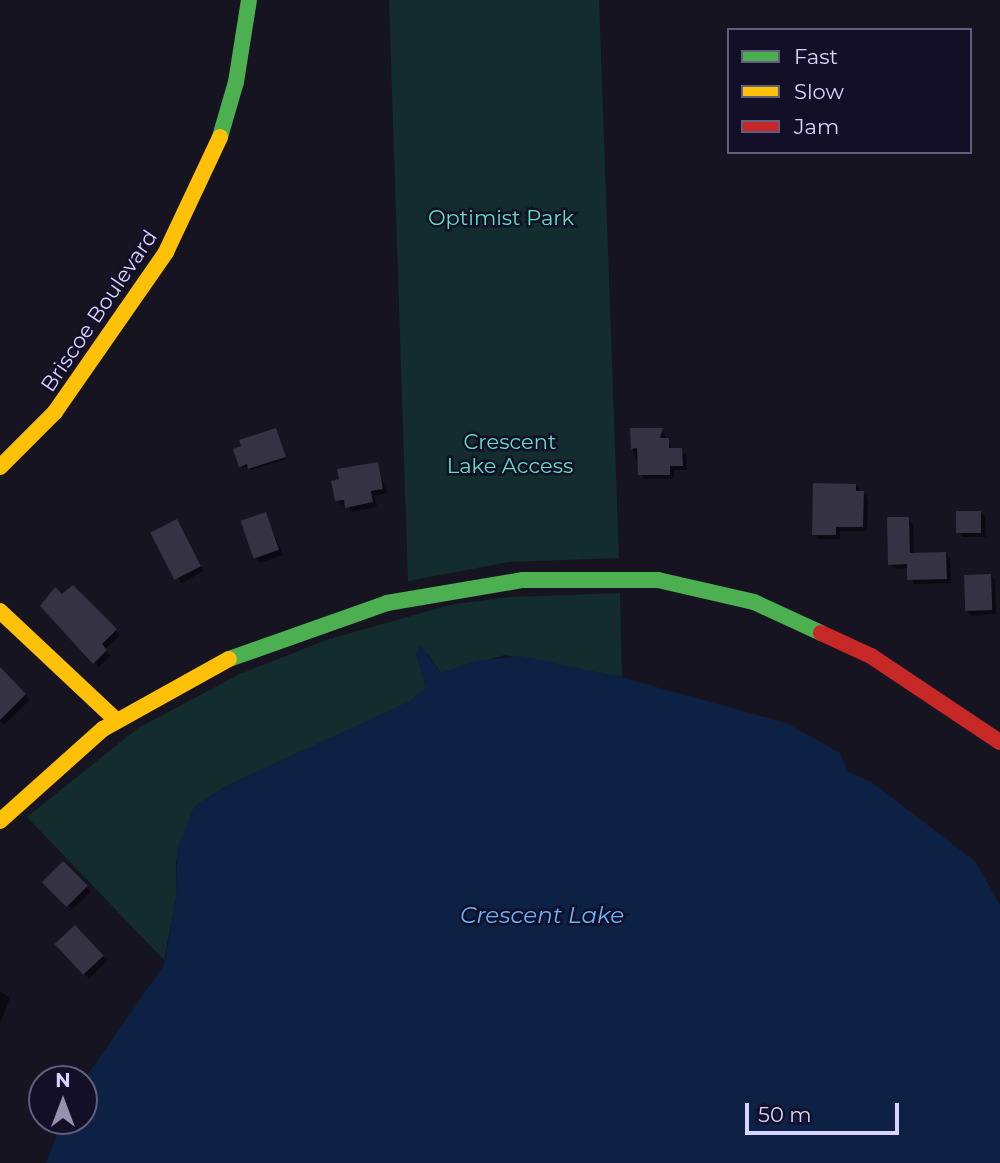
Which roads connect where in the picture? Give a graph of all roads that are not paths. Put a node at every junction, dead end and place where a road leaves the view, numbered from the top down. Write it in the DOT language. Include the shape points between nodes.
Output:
graph roads {
  1 [pos="249,0"];
  2 [pos="0,467"];
  3 [pos="0,611"];
  4 [pos="116,720"];
  5 [pos="1000,743"];
  6 [pos="0,821"];
  1 -- 2 [label="street, Briscoe Boulevard" via="236,82 219,139 166,252 55,412"];
  3 -- 4 [label="street"];
  4 -- 5 [label="street" via="231,658 355,612 471,586 603,577 709,589 797,618 895,670"];
  4 -- 6 [label="street"];
}
